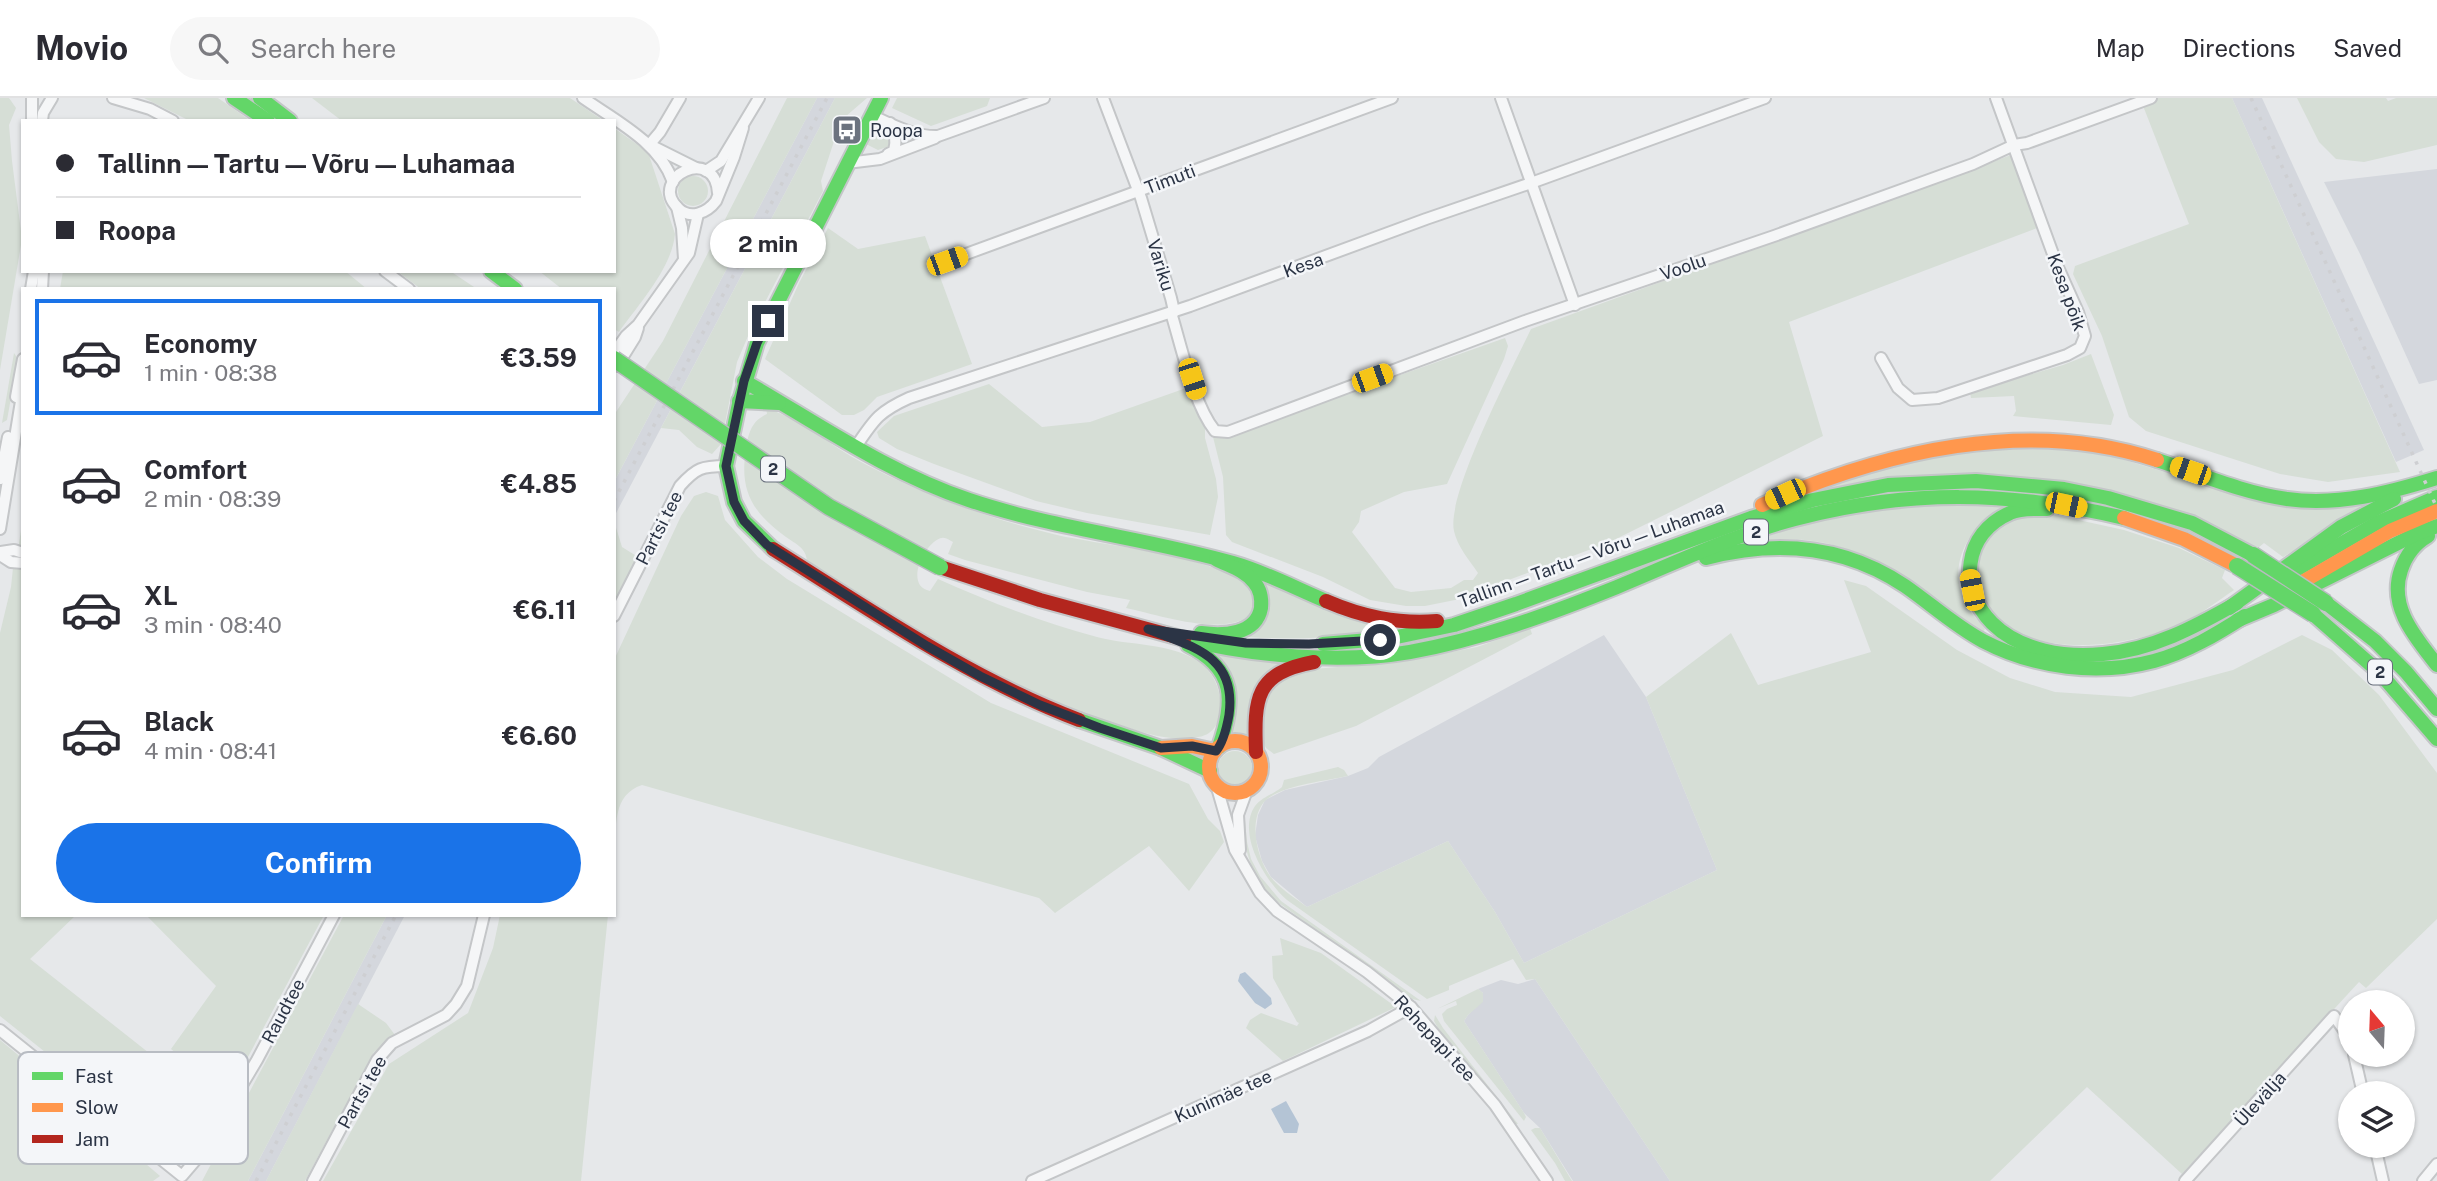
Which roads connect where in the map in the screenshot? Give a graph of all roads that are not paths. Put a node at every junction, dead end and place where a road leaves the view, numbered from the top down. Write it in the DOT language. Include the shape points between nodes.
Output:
graph roads {
  1 [pos="32,98"];
  2 [pos="52,98"];
  3 [pos="113,98"];
  4 [pos="234,98"];
  5 [pos="260,98"];
  6 [pos="583,98"];
  7 [pos="680,98"];
  8 [pos="759,98"];
  9 [pos="881,98"];
  10 [pos="1044,98"];
  11 [pos="1102,98"];
  12 [pos="1392,98"];
  13 [pos="1501,98"];
  14 [pos="1765,98"];
  15 [pos="1996,98"];
  16 [pos="2151,98"];
  17 [pos="872,116"];
  18 [pos="32,119"];
  19 [pos="42,119"];
  20 [pos="169,119"];
  21 [pos="265,119"];
  22 [pos="287,119"];
  23 [pos="612,119"];
  24 [pos="616,122"];
  25 [pos="890,123"];
  26 [pos="743,128"];
  27 [pos="937,136"];
  28 [pos="649,145"];
  29 [pos="2014,145"];
  30 [pos="880,159"];
  31 [pos="847,163"];
  32 [pos="701,169"];
  33 [pos="673,182"];
  34 [pos="1531,183"];
  35 [pos="1138,191"];
  36 [pos="718,193"];
  37 [pos="677,207"];
  38 [pos="698,214"];
  39 [pos="684,259"];
  40 [pos="947,261"];
  41 [pos="388,273"];
  42 [pos="494,273"];
  43 [pos="406,287"];
  44 [pos="512,287"];
  45 [pos="1574,304"];
  46 [pos="1174,311"];
  47 [pos="638,325"];
  48 [pos="616,350"];
  49 [pos="1881,358"];
  50 [pos="616,360"];
  51 [pos="616,366"];
  52 [pos="21,369"];
  53 [pos="744,381"];
  54 [pos="21,401"];
  55 [pos="739,401"];
  56 [pos="779,403"];
  57 [pos="1214,431"];
  58 [pos="855,448"];
  59 [pos="726,466"];
  60 [pos="0,479"];
  61 [pos="2437,479"];
  62 [pos="2437,497"];
  63 [pos="2437,511"];
  64 [pos="2108,513"];
  65 [pos="2437,526"];
  66 [pos="0,529"];
  67 [pos="2437,531"];
  68 [pos="1685,542"];
  69 [pos="21,552"];
  70 [pos="0,554"];
  71 [pos="1216,559"];
  72 [pos="21,563"];
  73 [pos="1615,587"];
  74 [pos="616,612"];
  75 [pos="1490,613"];
  76 [pos="2233,614"];
  77 [pos="1148,629"];
  78 [pos="1364,656"];
  79 [pos="2437,665"];
  80 [pos="2437,709"];
  81 [pos="2437,739"];
  82 [pos="1161,748"];
  83 [pos="1217,749"];
  84 [pos="1256,752"];
  85 [pos="1213,778"];
  86 [pos="1247,790"];
  87 [pos="1241,860"];
  88 [pos="333,917"];
  89 [pos="484,917"];
  90 [pos="1411,1007"];
  91 [pos="2338,1022"];
  92 [pos="0,1030"];
  93 [pos="27,1052"];
  94 [pos="248,1075"];
  95 [pos="2378,1158"];
  96 [pos="167,1164"];
  97 [pos="192,1164"];
  98 [pos="2437,1164"];
  99 [pos="1035,1180"];
  100 [pos="313,1181"];
  101 [pos="1547,1181"];
  102 [pos="2185,1181"];
  103 [pos="2383,1181"];
  104 [pos="2423,1181"];
  1 -- 18 [label="street"];
  2 -- 19 [label="street"];
  3 -- 20 [label="street"];
  4 -- 21 [label="main road"];
  5 -- 22 [label="main road"];
  6 -- 23 [label="street"];
  7 -- 28 [label="street"];
  8 -- 26 [label="street"];
  9 -- 17 [label="main road"];
  10 -- 27 [label="street"];
  11 -- 35 [label="street, Variku"];
  12 -- 35 [label="street, Timuti"];
  13 -- 34 [label="street"];
  14 -- 34 [label="street, Kesa"];
  15 -- 29 [label="street, Kesa põik"];
  16 -- 29 [label="street, Voolu"];
  17 -- 25 [label="street"];
  17 -- 31 [label="main road"];
  24 -- 28 [label="street"];
  25 -- 27 [label="street" via="917,135"];
  25 -- 30 [label="street" via="895,132 894,151"];
  26 -- 32 [label="street" via="721,162"];
  26 -- 36 [label="street"];
  27 -- 30 [label="street"];
  28 -- 32 [label="street"];
  28 -- 33 [label="street"];
  29 -- 45 [label="street, Voolu" via="1961,169"];
  29 -- 49 [label="street, Kesa põik" via="2078,312 2085,336 2080,348 1938,397 1912,400 1898,388"];
  30 -- 31 [label="street"];
  31 -- 53 [label="main road" via="757,343"];
  32 -- 33 [label="street" via="682,171"];
  32 -- 36 [label="street" via="715,181"];
  33 -- 37 [label="street" via="671,195"];
  34 -- 45 [label="street"];
  34 -- 46 [label="street, Kesa"];
  35 -- 40 [label="street, Timuti"];
  35 -- 46 [label="street, Variku"];
  36 -- 38 [label="street" via="711,207"];
  37 -- 38 [label="street"];
  37 -- 39 [label="street"];
  38 -- 39 [label="street"];
  39 -- 47 [label="street"];
  41 -- 43 [label="street"];
  42 -- 44 [label="main road"];
  45 -- 57 [label="street, Voolu" via="1228,432"];
  46 -- 57 [label="street, Variku" via="1172,317 1199,400"];
  46 -- 58 [label="street, Kesa" via="909,398 875,418"];
  47 -- 48 [label="street"];
  47 -- 51 [label="street"];
  50 -- 77 [label="main road, Tallinn — Tartu — Võru — Luhamaa / 2, bridge" via="829,507 940,567 1070,610"];
  52 -- 60 [label="street"];
  53 -- 55 [label="main road"];
  53 -- 56 [label="main road"];
  54 -- 66 [label="street"];
  55 -- 56 [label="main road"];
  55 -- 59 [label="main road"];
  56 -- 58 [label="main road"];
  58 -- 71 [label="main road" via="968,500"];
  59 -- 74 [label="street, Partsi tee" via="705,466 680,486"];
  59 -- 82 [label="main road" via="734,502 744,521 767,545 799,566 980,676 1052,709"];
  61 -- 68 [label="main road" via="2353,500 2299,501 2256,493 2113,448 2018,439 1977,442 1919,451 1785,494"];
  61 -- 76 [label="main road" via="2341,527"];
  62 -- 76 [label="main road" via="2377,523"];
  63 -- 76 [label="main road"];
  64 -- 73 [label="main road, Tallinn — Tartu — Võru — Luhamaa / 2" via="1996,496 1903,498 1806,517 1744,536"];
  64 -- 76 [label="main road" via="2024,510 1985,530 1970,556 1969,574 1978,606 1993,624 2028,645 2080,655 2159,642"];
  64 -- 81 [label="main road, Tallinn — Tartu — Võru — Luhamaa / 2, bridge" via="2178,536 2270,585 2313,614 2393,685"];
  65 -- 76 [label="main road" via="2274,605"];
  67 -- 79 [label="main road" via="2409,552 2396,583 2407,624"];
  68 -- 75 [label="main road, Tallinn — Tartu — Võru — Luhamaa / 2"];
  68 -- 80 [label="main road, Tallinn — Tartu — Võru — Luhamaa / 2, bridge" via="1844,493 1942,480 2059,488 2195,524 2253,555 2375,641"];
  69 -- 70 [label="street"];
  70 -- 72 [label="street"];
  71 -- 75 [label="main road" via="1389,622 1429,622"];
  71 -- 77 [label="main road" via="1246,574 1260,590 1261,608 1252,625 1208,634"];
  73 -- 76 [label="main road" via="1758,547 1826,551 1896,579 1982,640 2007,652 2075,668 2106,669 2157,660 2179,652"];
  73 -- 78 [label="main road, Tallinn — Tartu — Võru — Luhamaa / 2" via="1488,633 1407,652"];
  75 -- 77 [label="main road, Tallinn — Tartu — Võru — Luhamaa / 2" via="1380,640 1309,644 1246,643"];
  77 -- 78 [label="main road, Tallinn — Tartu — Võru — Luhamaa / 2" via="1243,650"];
  77 -- 83 [label="main road" via="1206,653 1221,670 1230,707"];
  78 -- 84 [label="main road" via="1294,664 1266,682 1254,719"];
  82 -- 83 [label="main road"];
  82 -- 85 [label="main road"];
  83 -- 84 [label="main road" via="1235,741"];
  83 -- 85 [label="main road" via="1212,757"];
  84 -- 86 [label="main road" via="1261,767 1256,782"];
  85 -- 86 [label="main road" via="1231,792"];
  85 -- 87 [label="street, Rehepapi tee"];
  86 -- 87 [label="street, Rehepapi tee" via="1238,815"];
  87 -- 90 [label="street, Rehepapi tee" via="1260,893 1277,911"];
  88 -- 94 [label="street, Raudtee"];
  89 -- 100 [label="street, Partsi tee" via="467,986 456,1004 446,1015 392,1042 377,1060"];
  90 -- 99 [label="street, Kunimäe tee" via="1368,1031"];
  90 -- 101 [label="street, Rehepapi tee" via="1495,1105"];
  91 -- 102 [label="street, Ülevälja" via="2334,1016"];
  92 -- 93 [label="street, Raudtee"];
  95 -- 103 [label="street"];
  96 -- 97 [label="street, Raudtee" via="182,1176"];
  98 -- 104 [label="street"];
}
